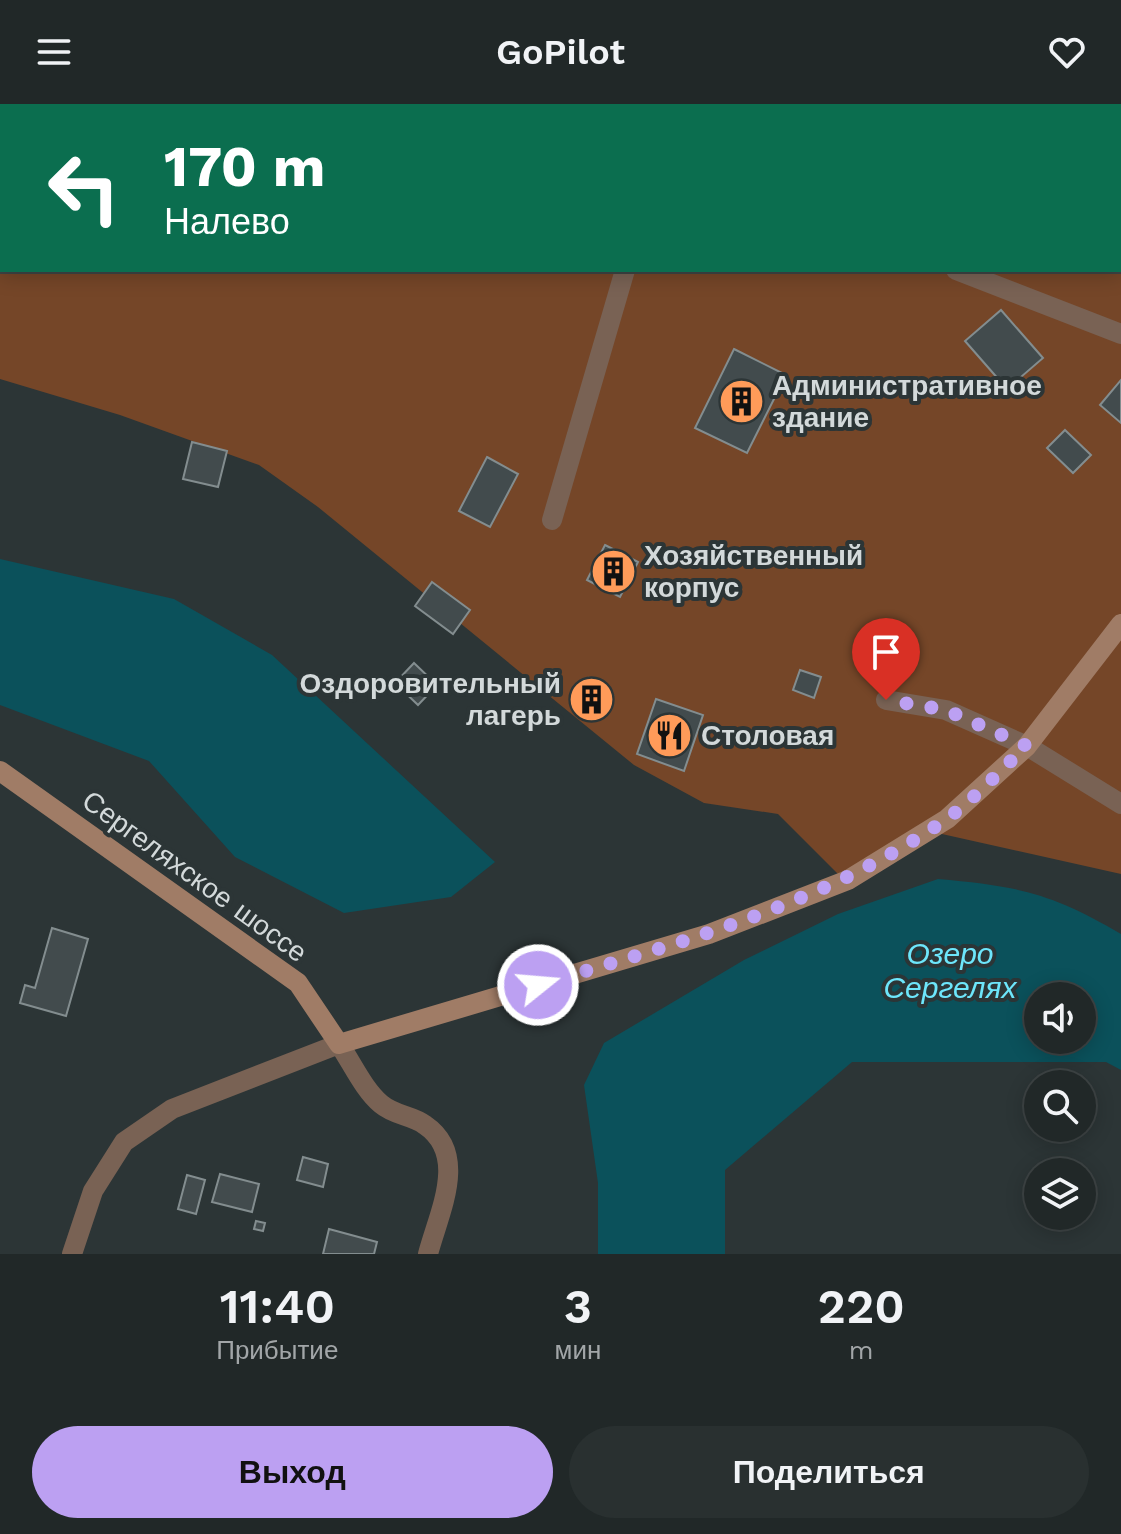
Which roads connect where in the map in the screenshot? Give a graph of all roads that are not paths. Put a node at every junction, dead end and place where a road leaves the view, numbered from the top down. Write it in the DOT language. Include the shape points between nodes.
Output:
graph roads {
  1 [pos="624,272"];
  2 [pos="961,272"];
  3 [pos="1121,334"];
  4 [pos="552,520"];
  5 [pos="1121,624"];
  6 [pos="886,700"];
  7 [pos="1027,746"];
  8 [pos="0,771"];
  9 [pos="1121,804"];
  10 [pos="339,1044"];
  11 [pos="72,1254"];
  12 [pos="428,1254"];
  1 -- 4 [label="street"];
  2 -- 3 [label="street"];
  5 -- 7 [label="main road"];
  6 -- 7 [label="street" via="946,710"];
  7 -- 9 [label="street"];
  7 -- 10 [label="main road" via="947,819 848,880 709,934"];
  8 -- 10 [label="main road, Сергеляхское шоссе" via="298,983"];
  10 -- 11 [label="street" via="172,1109 124,1142 93,1191"];
  10 -- 12 [label="street" via="380,1103 421,1121 438,1134 449,1155"];
}
